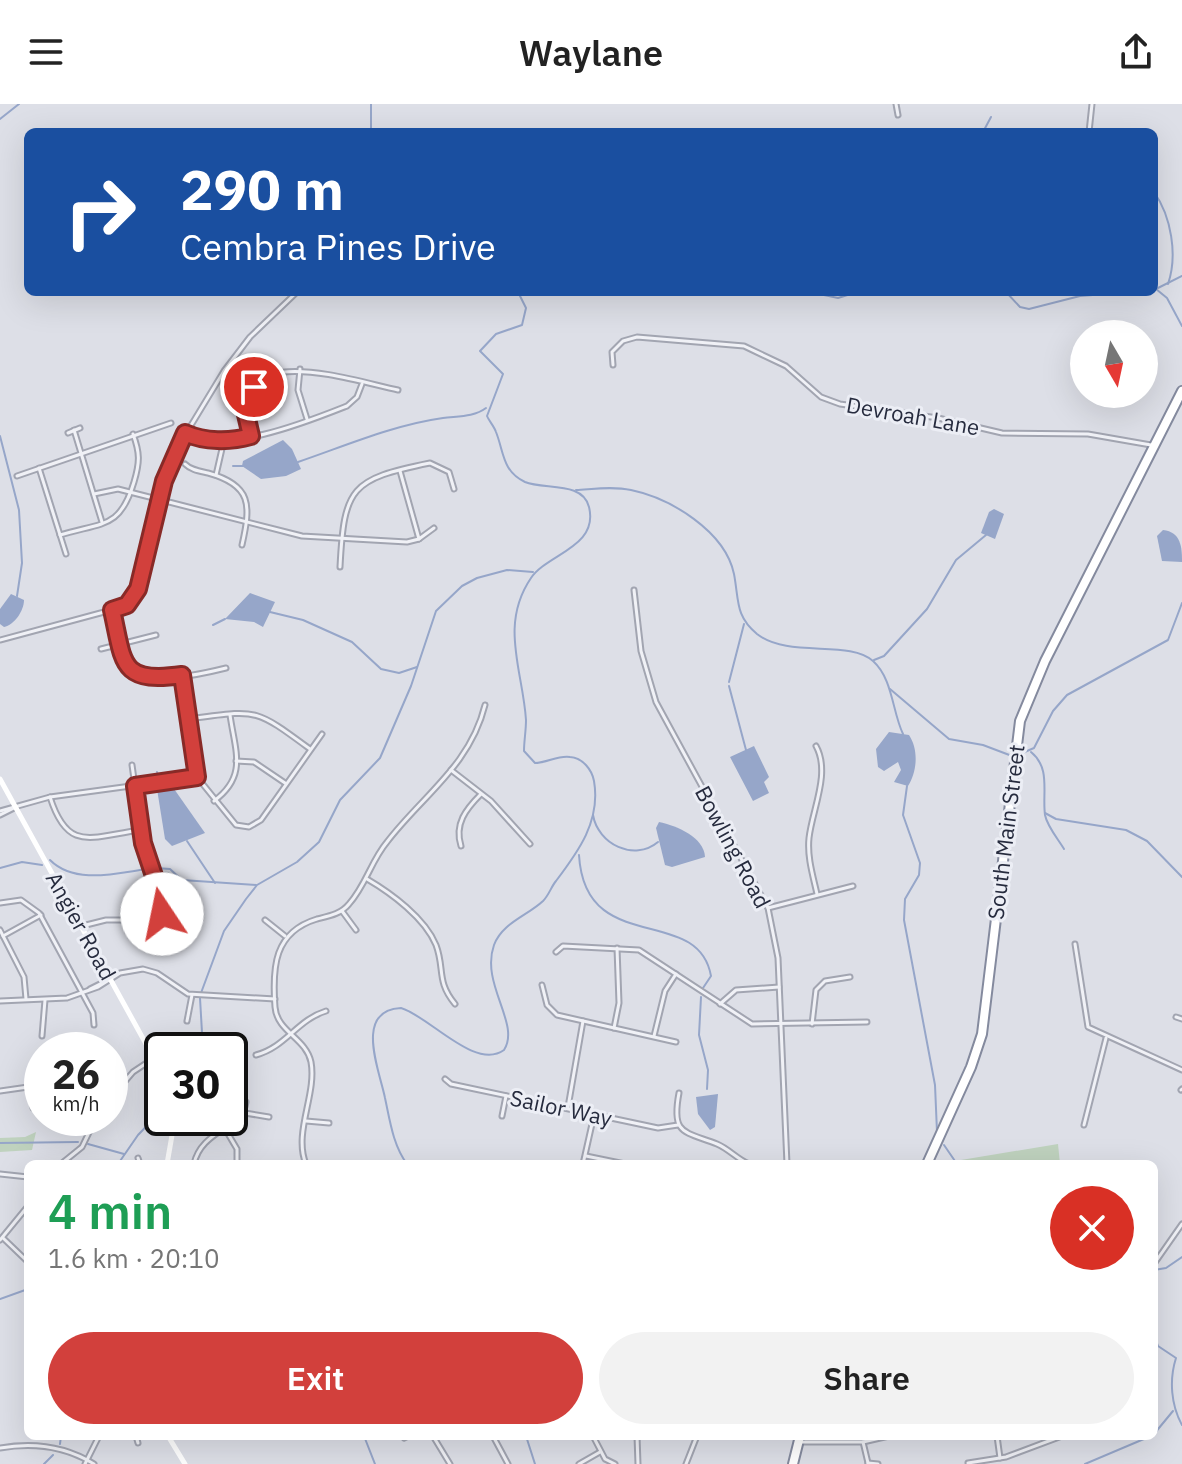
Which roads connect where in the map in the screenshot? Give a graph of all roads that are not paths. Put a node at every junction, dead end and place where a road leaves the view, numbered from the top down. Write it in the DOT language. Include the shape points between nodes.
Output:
graph roads {
  1 [pos="896,104"];
  2 [pos="1092,104"];
  3 [pos="898,115"];
  4 [pos="1089,128"];
  5 [pos="293,296"];
  6 [pos="613,365"];
  7 [pos="300,369"];
  8 [pos="362,382"];
  9 [pos="398,390"];
  10 [pos="1182,391"];
  11 [pos="307,419"];
  12 [pos="171,423"];
  13 [pos="80,428"];
  14 [pos="74,430"];
  15 [pos="68,433"];
  16 [pos="185,433"];
  17 [pos="133,434"];
  18 [pos="251,436"];
  19 [pos="224,440"];
  20 [pos="1155,445"];
  21 [pos="81,452"];
  22 [pos="185,464"];
  23 [pos="39,468"];
  24 [pos="400,471"];
  25 [pos="216,475"];
  26 [pos="17,476"];
  27 [pos="454,489"];
  28 [pos="131,493"];
  29 [pos="94,494"];
  30 [pos="158,501"];
  31 [pos="102,522"];
  32 [pos="247,523"];
  33 [pos="434,528"];
  34 [pos="60,535"];
  35 [pos="342,539"];
  36 [pos="419,539"];
  37 [pos="242,545"];
  38 [pos="66,554"];
  39 [pos="340,567"];
  40 [pos="634,590"];
  41 [pos="112,610"];
  42 [pos="156,635"];
  43 [pos="0,640"];
  44 [pos="120,644"];
  45 [pos="101,649"];
  46 [pos="226,668"];
  47 [pos="182,675"];
  48 [pos="485,705"];
  49 [pos="230,714"];
  50 [pos="188,719"];
  51 [pos="322,734"];
  52 [pos="816,746"];
  53 [pos="310,749"];
  54 [pos="236,761"];
  55 [pos="132,765"];
  56 [pos="451,770"];
  57 [pos="197,777"];
  58 [pos="0,779"];
  59 [pos="285,783"];
  60 [pos="135,786"];
  61 [pos="481,794"];
  62 [pos="50,797"];
  63 [pos="214,801"];
  64 [pos="16,807"];
  65 [pos="0,813"];
  66 [pos="141,830"];
  67 [pos="530,844"];
  68 [pos="461,846"];
  69 [pos="366,879"];
  70 [pos="853,886"];
  71 [pos="817,894"];
  72 [pos="0,903"];
  73 [pos="768,908"];
  74 [pos="342,911"];
  75 [pos="41,915"];
  76 [pos="181,916"];
  77 [pos="162,920"];
  78 [pos="265,920"];
  79 [pos="81,927"];
  80 [pos="0,930"];
  81 [pos="356,930"];
  82 [pos="3,936"];
  83 [pos="285,936"];
  84 [pos="1075,944"];
  85 [pos="617,948"];
  86 [pos="556,952"];
  87 [pos="676,974"];
  88 [pos="850,977"];
  89 [pos="110,979"];
  90 [pos="542,985"];
  91 [pos="779,987"];
  92 [pos="83,993"];
  93 [pos="192,995"];
  94 [pos="26,999"];
  95 [pos="275,999"];
  96 [pos="45,1000"];
  97 [pos="0,1001"];
  98 [pos="455,1004"];
  99 [pos="720,1004"];
  100 [pos="326,1011"];
  101 [pos="1176,1017"];
  102 [pos="1182,1019"];
  103 [pos="187,1021"];
  104 [pos="583,1021"];
  105 [pos="867,1022"];
  106 [pos="812,1024"];
  107 [pos="94,1025"];
  108 [pos="781,1025"];
  109 [pos="614,1028"];
  110 [pos="42,1032"];
  111 [pos="290,1034"];
  112 [pos="654,1036"];
  113 [pos="1106,1038"];
  114 [pos="144,1040"];
  115 [pos="676,1042"];
  116 [pos="256,1055"];
  117 [pos="144,1065"];
  118 [pos="1182,1070"];
  119 [pos="128,1078"];
  120 [pos="445,1079"];
  121 [pos="24,1087"];
  122 [pos="0,1091"];
  123 [pos="679,1093"];
  124 [pos="506,1096"];
  125 [pos="568,1107"];
  126 [pos="248,1114"];
  127 [pos="594,1115"];
  128 [pos="502,1116"];
  129 [pos="269,1117"];
  130 [pos="306,1121"];
  131 [pos="329,1123"];
  132 [pos="678,1125"];
  133 [pos="1084,1125"];
  134 [pos="87,1136"];
  135 [pos="172,1136"];
  136 [pos="212,1136"];
  137 [pos="229,1136"];
  138 [pos="585,1156"];
  139 [pos="66,1160"];
  140 [pos="168,1160"];
  141 [pos="195,1160"];
  142 [pos="237,1160"];
  143 [pos="305,1160"];
  144 [pos="584,1160"];
  145 [pos="605,1160"];
  146 [pos="742,1160"];
  147 [pos="787,1160"];
  148 [pos="929,1160"];
  149 [pos="0,1174"];
  150 [pos="24,1177"];
  151 [pos="24,1211"];
  152 [pos="1182,1224"];
  153 [pos="1,1239"];
  154 [pos="24,1259"];
  155 [pos="1158,1259"];
  156 [pos="97,1440"];
  157 [pos="137,1440"];
  158 [pos="170,1440"];
  159 [pos="435,1440"];
  160 [pos="495,1440"];
  161 [pos="595,1440"];
  162 [pos="637,1440"];
  163 [pos="695,1440"];
  164 [pos="799,1440"];
  165 [pos="820,1440"];
  166 [pos="872,1440"];
  167 [pos="998,1440"];
  168 [pos="1051,1440"];
  169 [pos="863,1442"];
  170 [pos="138,1443"];
  171 [pos="0,1448"];
  172 [pos="600,1452"];
  173 [pos="1000,1458"];
  174 [pos="86,1462"];
  175 [pos="868,1463"];
  176 [pos="968,1463"];
  177 [pos="94,1464"];
  178 [pos="185,1464"];
  179 [pos="450,1464"];
  180 [pos="508,1464"];
  181 [pos="579,1464"];
  182 [pos="615,1464"];
  183 [pos="638,1464"];
  184 [pos="686,1464"];
  185 [pos="793,1464"];
  186 [pos="878,1464"];
  1 -- 3 [label="street"];
  2 -- 4 [label="street"];
  5 -- 16 [label="street" via="250,337"];
  6 -- 20 [label="street, Devroah Lane" via="618,344 637,337 744,346 786,366 821,397 840,404 930,416 1002,433 1088,434"];
  7 -- 8 [label="street"];
  7 -- 11 [label="street" via="298,390"];
  7 -- 18 [label="street" via="272,373 247,396 244,411"];
  8 -- 9 [label="street"];
  8 -- 11 [label="street" via="351,404"];
  10 -- 20 [label="highway, South Main Street"];
  11 -- 18 [label="street"];
  12 -- 17 [label="street"];
  13 -- 14 [label="street"];
  14 -- 15 [label="street"];
  14 -- 21 [label="street"];
  16 -- 19 [label="street"];
  16 -- 30 [label="street"];
  17 -- 21 [label="street"];
  17 -- 28 [label="street" via="141,459"];
  18 -- 19 [label="street"];
  19 -- 25 [label="street"];
  20 -- 148 [label="highway, South Main Street" via="1020,721 982,1034"];
  21 -- 23 [label="street"];
  21 -- 29 [label="street"];
  22 -- 25 [label="street"];
  23 -- 26 [label="street"];
  23 -- 34 [label="street"];
  24 -- 27 [label="street" via="437,464 449,472"];
  24 -- 35 [label="street" via="355,489"];
  24 -- 36 [label="street"];
  25 -- 32 [label="street" via="244,494"];
  28 -- 29 [label="street" via="114,489"];
  28 -- 30 [label="street"];
  28 -- 31 [label="street" via="121,513"];
  29 -- 31 [label="street"];
  30 -- 32 [label="street"];
  30 -- 41 [label="street" via="138,589 127,605"];
  31 -- 34 [label="street"];
  32 -- 35 [label="street"];
  32 -- 37 [label="street"];
  33 -- 36 [label="street"];
  34 -- 38 [label="street"];
  35 -- 36 [label="street"];
  35 -- 39 [label="street"];
  40 -- 73 [label="street, Bowling Road" via="641,651 656,702"];
  41 -- 43 [label="street"];
  41 -- 44 [label="street"];
  42 -- 44 [label="street"];
  44 -- 45 [label="street"];
  44 -- 47 [label="street" via="126,663 139,676"];
  46 -- 47 [label="street"];
  47 -- 50 [label="street"];
  48 -- 56 [label="street" via="472,739"];
  49 -- 50 [label="street"];
  49 -- 53 [label="street" via="260,714"];
  49 -- 54 [label="street"];
  50 -- 57 [label="street"];
  51 -- 53 [label="street"];
  52 -- 71 [label="street" via="820,791 809,854"];
  53 -- 59 [label="street"];
  54 -- 59 [label="street" via="254,762"];
  54 -- 63 [label="street" via="234,781"];
  55 -- 60 [label="street"];
  56 -- 61 [label="street"];
  56 -- 69 [label="street" via="388,840"];
  57 -- 60 [label="street"];
  57 -- 63 [label="street"];
  58 -- 64 [label="street, Angier Road"];
  59 -- 63 [label="street" via="261,820 249,827 231,822"];
  60 -- 62 [label="street"];
  60 -- 66 [label="street"];
  61 -- 67 [label="street"];
  61 -- 68 [label="street" via="458,826"];
  62 -- 64 [label="street"];
  62 -- 66 [label="street" via="58,821 72,835"];
  64 -- 65 [label="street"];
  64 -- 79 [label="street, Angier Road"];
  66 -- 77 [label="street"];
  69 -- 74 [label="street"];
  69 -- 98 [label="street" via="395,898 429,933 444,990"];
  70 -- 71 [label="street"];
  71 -- 73 [label="street"];
  72 -- 75 [label="street" via="24,900"];
  73 -- 91 [label="street, Bowling Road"];
  74 -- 81 [label="street"];
  74 -- 83 [label="street" via="301,924"];
  75 -- 82 [label="street"];
  75 -- 92 [label="street"];
  76 -- 77 [label="street"];
  77 -- 79 [label="street" via="106,920"];
  78 -- 83 [label="street"];
  79 -- 89 [label="street, Angier Road"];
  80 -- 82 [label="street"];
  82 -- 94 [label="street" via="24,977"];
  83 -- 95 [label="street" via="278,953"];
  84 -- 113 [label="street" via="1085,1020"];
  85 -- 86 [label="street" via="563,946"];
  85 -- 87 [label="street" via="639,950"];
  85 -- 109 [label="street" via="619,1003"];
  87 -- 99 [label="street"];
  87 -- 112 [label="street" via="665,991"];
  88 -- 106 [label="street" via="825,981 816,990"];
  89 -- 92 [label="street"];
  89 -- 93 [label="street" via="147,969"];
  89 -- 114 [label="street, Angier Road"];
  90 -- 104 [label="street" via="551,1010"];
  91 -- 99 [label="street" via="736,990"];
  91 -- 108 [label="street, Bowling Road"];
  92 -- 96 [label="street"];
  92 -- 107 [label="street"];
  93 -- 95 [label="street"];
  93 -- 103 [label="street"];
  94 -- 96 [label="street"];
  94 -- 97 [label="street"];
  95 -- 111 [label="street" via="277,1017"];
  96 -- 110 [label="street"];
  99 -- 108 [label="street" via="745,1022"];
  100 -- 111 [label="street" via="307,1018"];
  101 -- 102 [label="street"];
  104 -- 109 [label="street"];
  104 -- 125 [label="street"];
  105 -- 106 [label="street"];
  106 -- 108 [label="street"];
  108 -- 147 [label="street, Bowling Road"];
  109 -- 112 [label="street"];
  111 -- 116 [label="street" via="276,1048"];
  111 -- 130 [label="street" via="311,1063"];
  112 -- 115 [label="street"];
  113 -- 118 [label="street"];
  113 -- 133 [label="street"];
  117 -- 119 [label="street"];
  120 -- 124 [label="street, Sailor Way"];
  121 -- 122 [label="street"];
  123 -- 132 [label="street"];
  124 -- 125 [label="street, Sailor Way"];
  124 -- 128 [label="street"];
  125 -- 127 [label="street, Sailor Way"];
  126 -- 129 [label="street"];
  127 -- 132 [label="street, Sailor Way" via="658,1128"];
  127 -- 138 [label="street"];
  130 -- 131 [label="street"];
  130 -- 143 [label="street"];
  132 -- 146 [label="street" via="688,1135"];
  134 -- 139 [label="street"];
  135 -- 140 [label="street"];
  136 -- 141 [label="street" via="200,1145"];
  137 -- 142 [label="street"];
  138 -- 144 [label="street"];
  138 -- 145 [label="street"];
  149 -- 150 [label="street"];
  151 -- 153 [label="street"];
  152 -- 155 [label="street"];
  153 -- 154 [label="street"];
  156 -- 174 [label="street"];
  157 -- 170 [label="street"];
  158 -- 178 [label="street"];
  159 -- 179 [label="street"];
  160 -- 180 [label="street"];
  161 -- 172 [label="street"];
  162 -- 183 [label="street"];
  163 -- 184 [label="street"];
  164 -- 185 [label="highway"];
  165 -- 169 [label="street"];
  166 -- 169 [label="street"];
  167 -- 173 [label="street"];
  168 -- 173 [label="street"];
  169 -- 175 [label="street"];
  171 -- 174 [label="street" via="37,1445"];
  172 -- 181 [label="street"];
  172 -- 182 [label="street"];
  173 -- 176 [label="street"];
  174 -- 177 [label="street"];
  175 -- 186 [label="street"];
}
